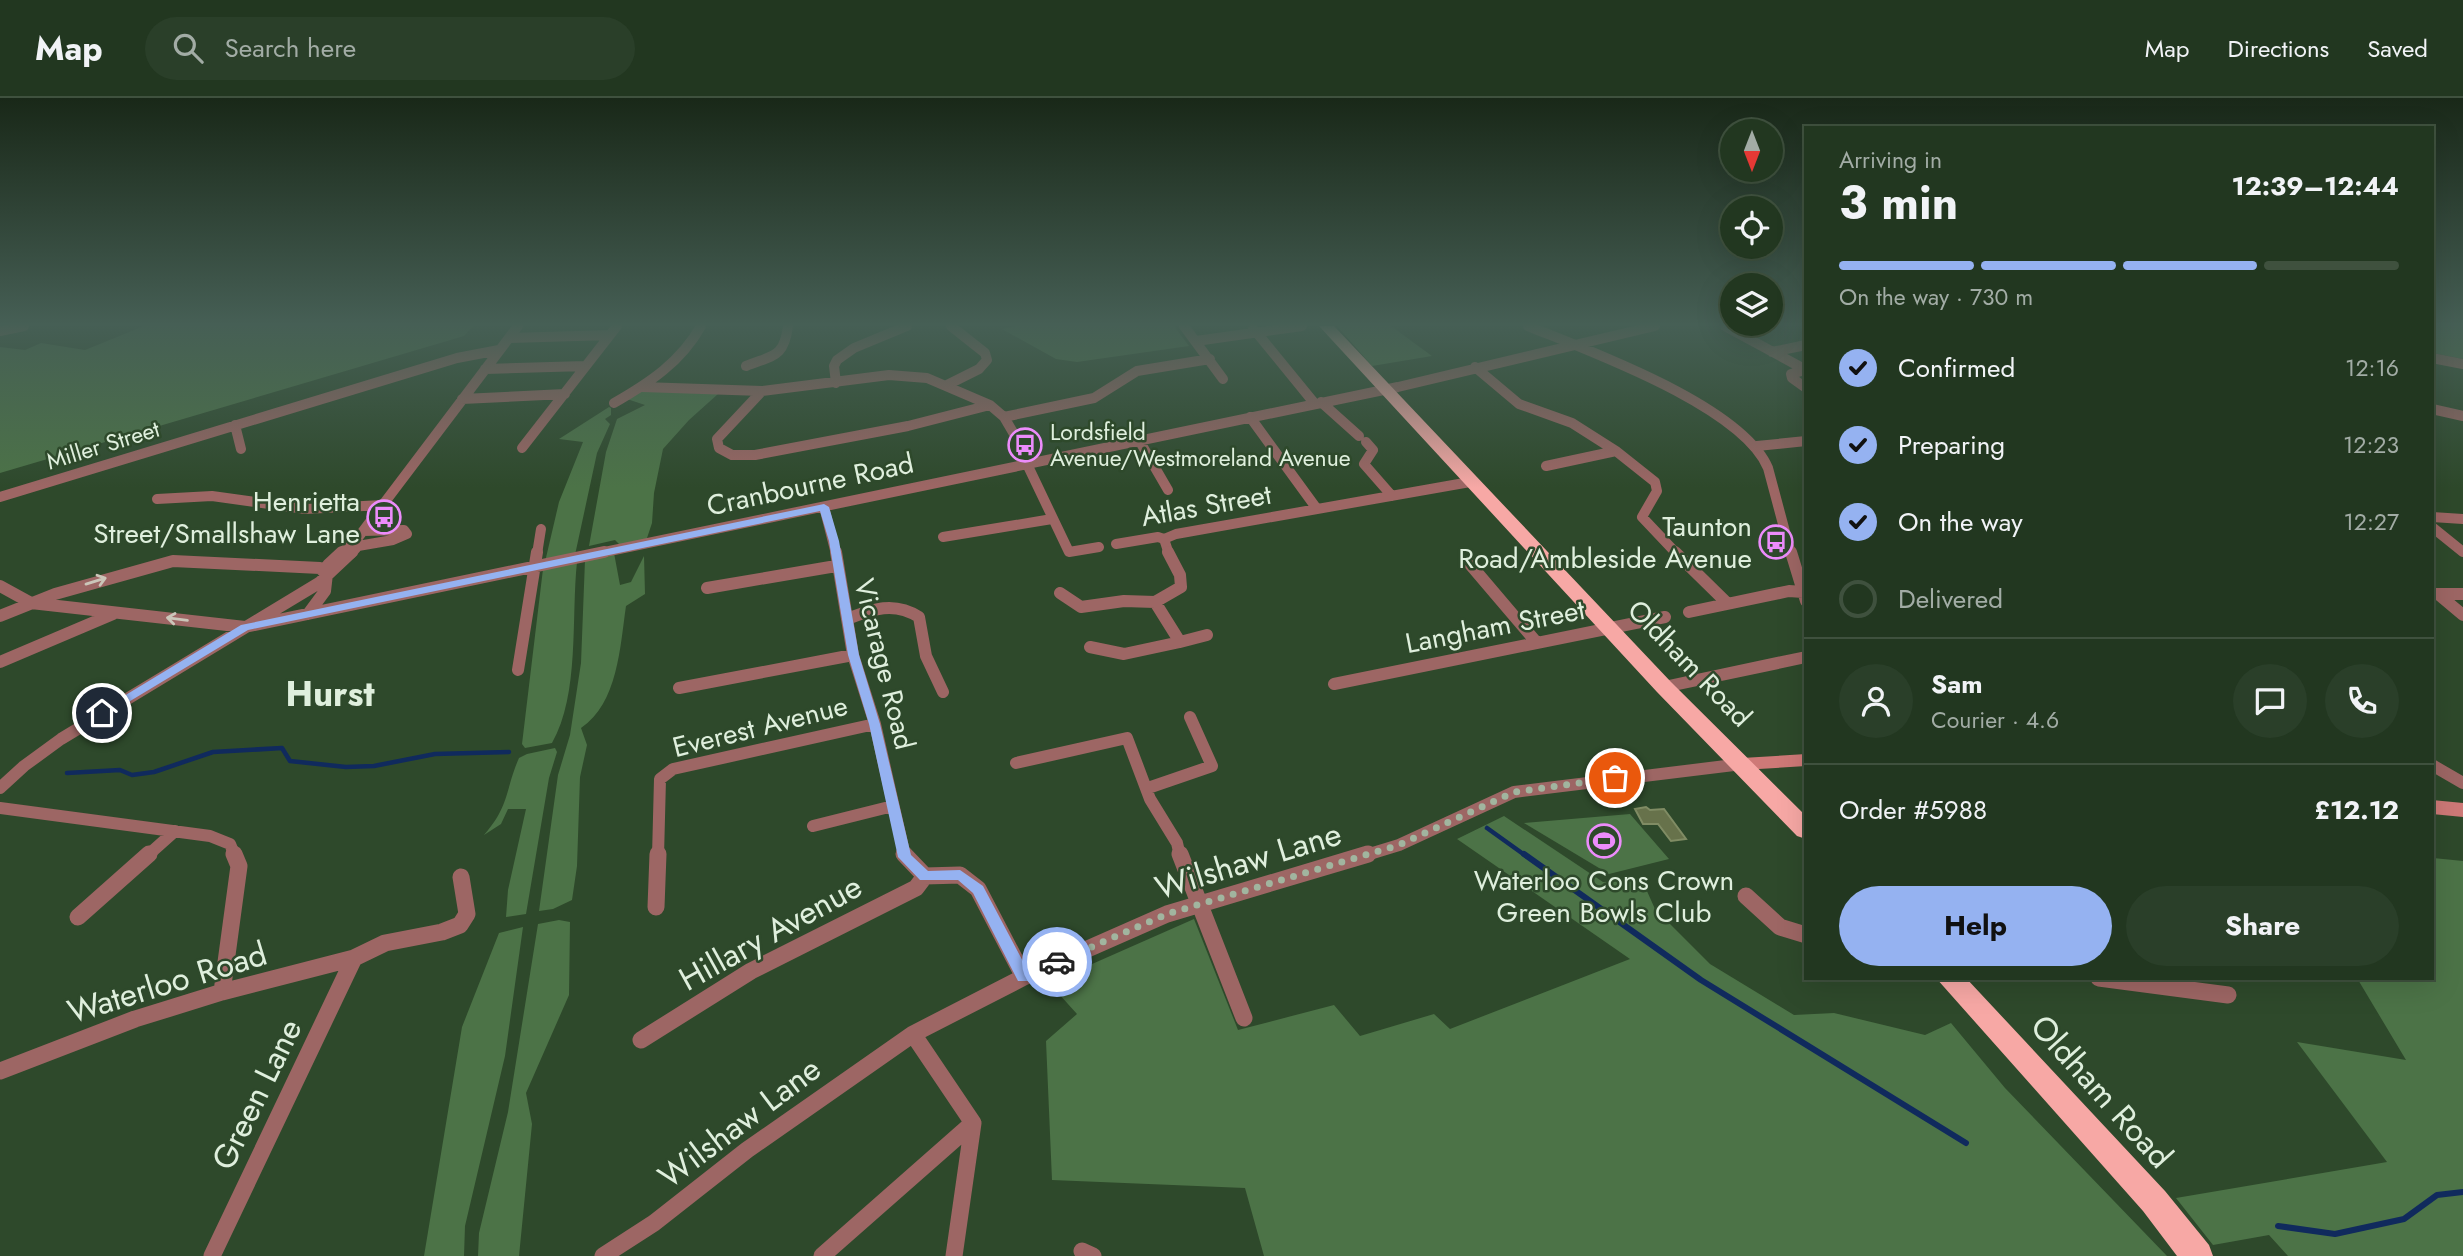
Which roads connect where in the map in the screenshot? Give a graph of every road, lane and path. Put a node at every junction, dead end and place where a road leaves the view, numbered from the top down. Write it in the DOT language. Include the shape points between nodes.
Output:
graph roads {
  1 [pos="384,380"];
  2 [pos="477,380"];
  3 [pos="575,380"];
  4 [pos="650,380"];
  5 [pos="835,380"];
  6 [pos="863,380"];
  7 [pos="929,380"];
  8 [pos="957,380"];
  9 [pos="1119,380"];
  10 [pos="1298,380"];
  11 [pos="1383,380"];
  12 [pos="1423,380"];
  13 [pos="1491,380"];
  14 [pos="1651,380"];
  15 [pos="836,383"];
  16 [pos="947,385"];
  17 [pos="642,387"];
  18 [pos="1391,388"];
  19 [pos="762,391"];
  20 [pos="565,394"];
  21 [pos="462,399"];
  22 [pos="614,403"];
  23 [pos="1318,403"];
  24 [pos="990,405"];
  25 [pos="2434,409"];
  26 [pos="2463,416"];
  27 [pos="1004,417"];
  28 [pos="1250,417"];
  29 [pos="234,425"];
  30 [pos="1139,440"];
  31 [pos="1804,441"];
  32 [pos="1757,446"];
  33 [pos="522,448"];
  34 [pos="240,449"];
  35 [pos="1616,451"];
  36 [pos="1029,463"];
  37 [pos="1546,466"];
  38 [pos="1470,482"];
  39 [pos="1168,490"];
  40 [pos="1392,496"];
  41 [pos="0,497"];
  42 [pos="157,499"];
  43 [pos="383,505"];
  44 [pos="824,507"];
  45 [pos="1317,509"];
  46 [pos="2434,517"];
  47 [pos="1052,519"];
  48 [pos="2463,519"];
  49 [pos="541,529"];
  50 [pos="2434,529"];
  51 [pos="943,537"];
  52 [pos="359,539"];
  53 [pos="1164,539"];
  54 [pos="1116,544"];
  55 [pos="1100,547"];
  56 [pos="2463,552"];
  57 [pos="340,553"];
  58 [pos="1469,563"];
  59 [pos="262,566"];
  60 [pos="836,566"];
  61 [pos="538,567"];
  62 [pos="327,575"];
  63 [pos="0,586"];
  64 [pos="707,587"];
  65 [pos="1060,593"];
  66 [pos="2435,594"];
  67 [pos="2463,594"];
  68 [pos="1804,596"];
  69 [pos="1155,602"];
  70 [pos="32,603"];
  71 [pos="1727,603"];
  72 [pos="117,612"];
  73 [pos="1689,612"];
  74 [pos="308,614"];
  75 [pos="2463,615"];
  76 [pos="0,616"];
  77 [pos="1665,617"];
  78 [pos="847,619"];
  79 [pos="245,627"];
  80 [pos="1609,628"];
  81 [pos="1207,635"];
  82 [pos="1180,642"];
  83 [pos="1537,643"];
  84 [pos="1090,647"];
  85 [pos="853,655"];
  86 [pos="1804,657"];
  87 [pos="0,662"];
  88 [pos="518,670"];
  89 [pos="1334,684"];
  90 [pos="1664,687"];
  91 [pos="679,688"];
  92 [pos="943,692"];
  93 [pos="1190,716"];
  94 [pos="874,724"];
  95 [pos="1804,760"];
  96 [pos="1016,763"];
  97 [pos="1742,764"];
  98 [pos="2434,766"];
  99 [pos="2463,783"];
  100 [pos="0,788"];
  101 [pos="1148,788"];
  102 [pos="893,806"];
  103 [pos="2434,807"];
  104 [pos="0,808"];
  105 [pos="2463,810"];
  106 [pos="813,826"];
  107 [pos="1804,828"];
  108 [pos="175,831"];
  109 [pos="925,876"];
  110 [pos="461,877"];
  111 [pos="1746,896"];
  112 [pos="1198,905"];
  113 [pos="656,906"];
  114 [pos="78,917"];
  115 [pos="1804,935"];
  116 [pos="354,958"];
  117 [pos="1024,977"];
  118 [pos="1951,980"];
  119 [pos="1969,980"];
  120 [pos="2114,980"];
  121 [pos="222,992"];
  122 [pos="2228,995"];
  123 [pos="1983,1014"];
  124 [pos="1244,1018"];
  125 [pos="913,1034"];
  126 [pos="641,1040"];
  127 [pos="0,1070"];
  128 [pos="973,1122"];
  129 [pos="212,1256"];
  130 [pos="603,1256"];
  131 [pos="822,1256"];
  132 [pos="954,1256"];
  133 [pos="2197,1256"];
  1 -- 29 [label="street, Miller Street"];
  2 -- 21 [label="street"];
  3 -- 20 [label="street"];
  4 -- 17 [label="street"];
  5 -- 15 [label="street"];
  6 -- 15 [label="street"];
  7 -- 16 [label="street"];
  8 -- 16 [label="street"];
  9 -- 27 [label="street" via="1083,402"];
  10 -- 23 [label="street"];
  11 -- 18 [label="highway, Oldham Road"];
  12 -- 18 [label="street"];
  13 -- 35 [label="street" via="1519,404 1572,423"];
  14 -- 32 [label="street" via="1711,413"];
  15 -- 19 [label="street"];
  16 -- 24 [label="street"];
  17 -- 19 [label="street"];
  17 -- 22 [label="street"];
  18 -- 23 [label="street, Cranbourne Road"];
  18 -- 38 [label="highway, Oldham Road"];
  19 -- 24 [label="street" via="717,439 719,448 732,455 755,455"];
  20 -- 21 [label="street"];
  20 -- 33 [label="street"];
  21 -- 43 [label="street"];
  23 -- 28 [label="street, Cranbourne Road"];
  23 -- 40 [label="street" via="1373,450 1364,464"];
  24 -- 27 [label="street"];
  25 -- 26 [label="street"];
  27 -- 36 [label="street"];
  28 -- 30 [label="street, Cranbourne Road"];
  28 -- 45 [label="street"];
  29 -- 34 [label="street"];
  29 -- 41 [label="street, Miller Street"];
  30 -- 36 [label="street, Cranbourne Road"];
  30 -- 39 [label="street"];
  31 -- 32 [label="street"];
  32 -- 68 [label="street" via="1769,470"];
  35 -- 37 [label="street"];
  35 -- 71 [label="street" via="1657,487 1644,522"];
  36 -- 44 [label="street, Cranbourne Road"];
  36 -- 47 [label="street"];
  38 -- 40 [label="street, Atlas Street"];
  38 -- 80 [label="highway, Oldham Road"];
  40 -- 45 [label="street, Atlas Street"];
  42 -- 43 [label="street" via="212,496 305,509"];
  43 -- 52 [label="street"];
  44 -- 60 [label="street, Vicarage Road"];
  44 -- 61 [label="street, Cranbourne Road"];
  45 -- 53 [label="street, Atlas Street"];
  46 -- 48 [label="street"];
  47 -- 51 [label="street"];
  47 -- 55 [label="street" via="1069,552"];
  49 -- 61 [label="street"];
  50 -- 56 [label="street"];
  52 -- 57 [label="street"];
  52 -- 62 [label="street" via="339,567"];
  53 -- 54 [label="street, Atlas Street"];
  53 -- 69 [label="street" via="1182,580 1181,587"];
  57 -- 59 [label="street" via="314,561"];
  57 -- 62 [label="street" via="328,565"];
  58 -- 83 [label="street"];
  59 -- 62 [label="street" via="320,568"];
  70 -- 59 [label="street, one-way" via="173,561"];
  60 -- 64 [label="street"];
  60 -- 78 [label="street, Vicarage Road"];
  61 -- 74 [label="street, Cranbourne Road"];
  61 -- 88 [label="street"];
  62 -- 74 [label="street" via="325,591"];
  62 -- 79 [label="street" via="302,595"];
  63 -- 70 [label="street"];
  65 -- 69 [label="street" via="1081,607"];
  66 -- 67 [label="street"];
  66 -- 75 [label="street"];
  68 -- 71 [label="street" via="1789,591"];
  69 -- 82 [label="street"];
  70 -- 72 [label="street"];
  70 -- 76 [label="street"];
  71 -- 73 [label="street"];
  79 -- 72 [label="street, one-way"];
  72 -- 87 [label="street"];
  74 -- 79 [label="street, Cranbourne Road"];
  77 -- 80 [label="street, Langham Street"];
  78 -- 85 [label="street, Vicarage Road"];
  78 -- 92 [label="street" via="883,606 919,617 921,642"];
  79 -- 100 [label="street" via="61,739"];
  80 -- 83 [label="street, Langham Street"];
  80 -- 90 [label="highway, Oldham Road"];
  81 -- 82 [label="street"];
  82 -- 84 [label="street" via="1124,654"];
  83 -- 89 [label="street, Langham Street"];
  85 -- 91 [label="street"];
  85 -- 94 [label="street, Vicarage Road"];
  86 -- 90 [label="street"];
  90 -- 97 [label="highway, Oldham Road"];
  93 -- 101 [label="street" via="1212,766"];
  94 -- 102 [label="street, Vicarage Road"];
  94 -- 113 [label="street, Everest Avenue" via="686,764 665,774 660,779"];
  95 -- 97 [label="street"];
  96 -- 101 [label="street" via="1127,738"];
  97 -- 107 [label="highway, Oldham Road"];
  97 -- 112 [label="street, Wilshaw Lane" via="1514,792 1399,845"];
  98 -- 99 [label="street"];
  101 -- 112 [label="street" via="1177,843"];
  102 -- 106 [label="street"];
  102 -- 109 [label="street, Vicarage Road" via="905,857"];
  103 -- 105 [label="street"];
  104 -- 108 [label="street"];
  108 -- 114 [label="street"];
  108 -- 121 [label="street" via="230,844 239,866"];
  109 -- 117 [label="street" via="960,875 978,889"];
  109 -- 126 [label="street, Hillary Avenue" via="916,888 751,971"];
  110 -- 116 [label="street" via="467,914 460,925 385,943"];
  111 -- 115 [label="street" via="1767,919"];
  112 -- 117 [label="street, Wilshaw Lane" via="1167,914"];
  112 -- 124 [label="street"];
  116 -- 121 [label="street, Waterloo Road"];
  116 -- 129 [label="street, Green Lane"];
  117 -- 125 [label="street, Wilshaw Lane"];
  118 -- 123 [label="highway, Oldham Road"];
  119 -- 123 [label="street"];
  120 -- 122 [label="street"];
  121 -- 127 [label="street, Waterloo Road"];
  123 -- 133 [label="highway, Oldham Road" via="2154,1202"];
  125 -- 128 [label="street"];
  125 -- 130 [label="street, Wilshaw Lane"];
  128 -- 131 [label="street"];
  128 -- 132 [label="street"];
}
